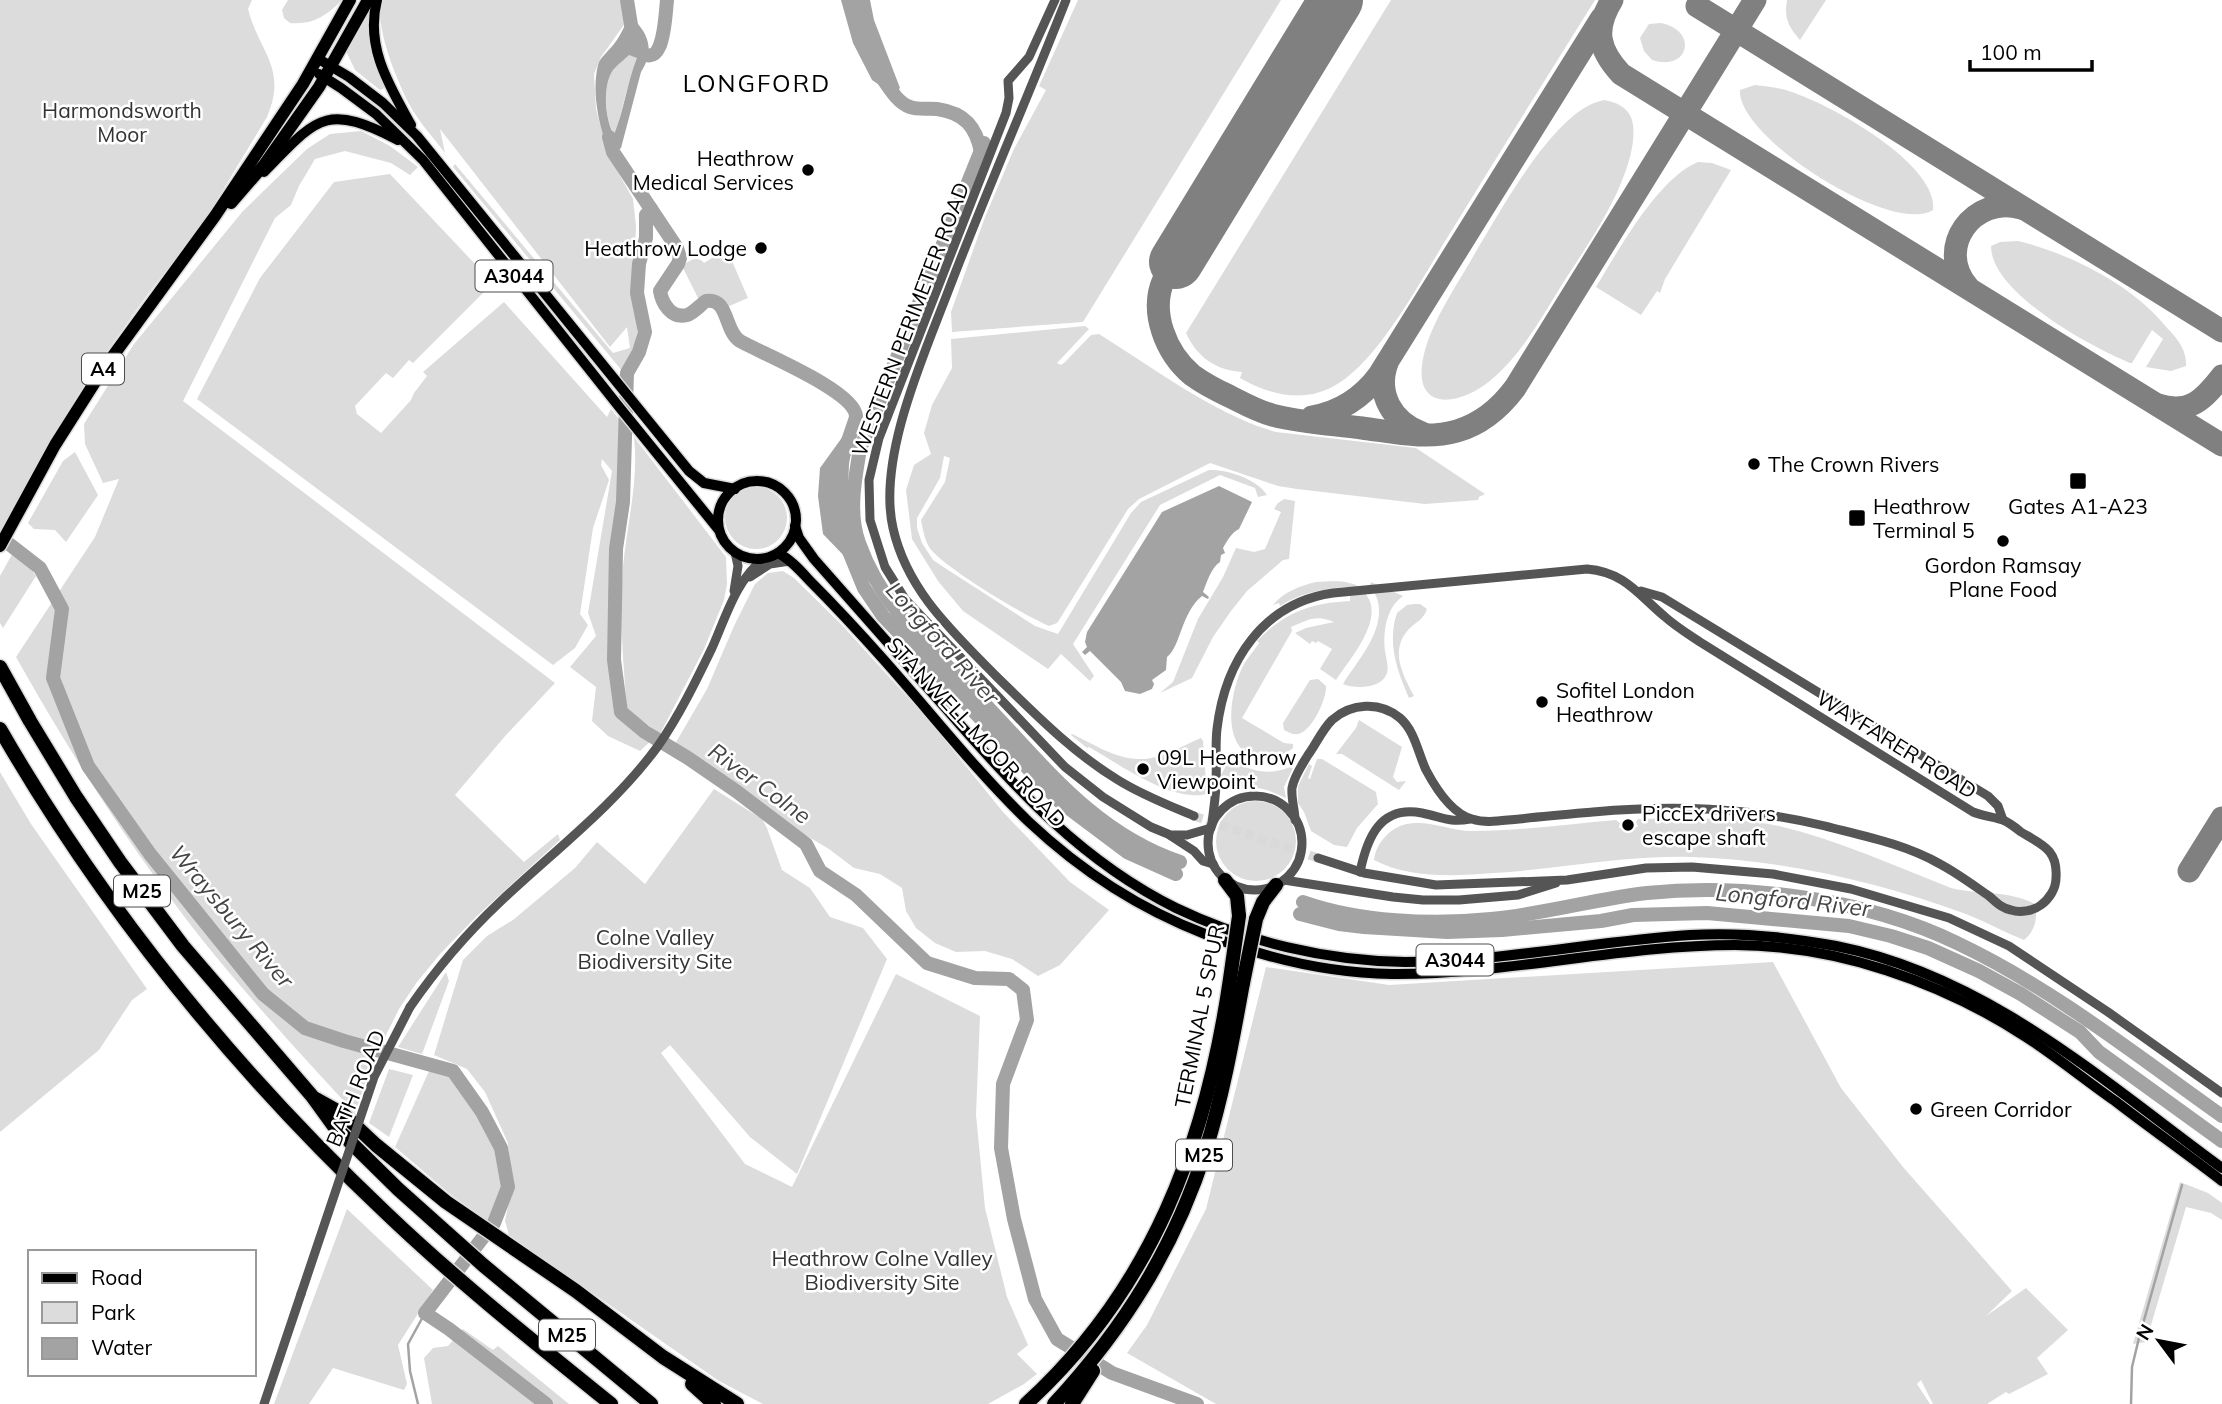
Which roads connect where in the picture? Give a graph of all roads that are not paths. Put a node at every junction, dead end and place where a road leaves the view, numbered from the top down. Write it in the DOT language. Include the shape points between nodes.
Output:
graph roads {
  1 [pos="350,0"];
  2 [pos="369,0"];
  3 [pos="377,0"];
  4 [pos="1055,0"];
  5 [pos="1066,2"];
  6 [pos="314,64"];
  7 [pos="327,72"];
  8 [pos="417,136"];
  9 [pos="407,144"];
  10 [pos="198,240"];
  11 [pos="736,488"];
  12 [pos="795,526"];
  13 [pos="719,530"];
  14 [pos="0,546"];
  15 [pos="734,552"];
  16 [pos="778,553"];
  17 [pos="765,558"];
  18 [pos="790,561"];
  19 [pos="741,585"];
  20 [pos="1639,591"];
  21 [pos="733,600"];
  22 [pos="0,667"];
  23 [pos="0,729"];
  24 [pos="1194,816"];
  25 [pos="1470,819"];
  26 [pos="1295,820"];
  27 [pos="2006,822"];
  28 [pos="1211,827"];
  29 [pos="1168,835"];
  30 [pos="1318,858"];
  31 [pos="1213,864"];
  32 [pos="1360,872"];
  33 [pos="1226,880"];
  34 [pos="1567,880"];
  35 [pos="1280,883"];
  36 [pos="1237,981"];
  37 [pos="2222,1093"];
  38 [pos="312,1096"];
  39 [pos="2222,1168"];
  40 [pos="2222,1181"];
  41 [pos="663,1357"];
  42 [pos="1071,1397"];
  43 [pos="264,1404"];
  44 [pos="611,1404"];
  45 [pos="651,1404"];
  46 [pos="714,1404"];
  47 [pos="737,1404"];
  48 [pos="1026,1404"];
  49 [pos="1054,1404"];
  1 -- 6 [label="highway, A4"];
  2 -- 7 [label="highway, A4"];
  3 -- 8 [label="main road" via="373,21 376,52"];
  4 -- 29 [label="street, WESTERN PERIMETER ROAD" via="1030,57 1008,81 1006,113 879,438 868,509 885,567 925,621 1065,767 1112,803"];
  5 -- 24 [label="street, WESTERN PERIMETER ROAD" via="905,410 891,469 891,520 908,571 929,604 1050,729 1118,780"];
  6 -- 7 [label="main road, A3044"];
  6 -- 10 [label="highway, A4"];
  7 -- 8 [label="main road, A3044" via="349,76"];
  7 -- 9 [label="main road, A3044"];
  7 -- 10 [label="highway, A4" via="264,165"];
  8 -- 11 [label="main road, A3044" via="689,471 704,483"];
  9 -- 10 [label="main road" via="357,121 335,119 316,124"];
  9 -- 13 [label="main road, A3044"];
  10 -- 14 [label="highway, A4" via="102,371"];
  11 -- 12 [label="main road" via="756,481 778,487 792,504"];
  11 -- 13 [label="main road" via="719,509"];
  12 -- 16 [label="main road"];
  12 -- 39 [label="main road, STANWELL MOOR ROAD / A3044" via="814,559 1042,813 1122,877 1194,916 1279,945 1364,960 1480,958 1692,935 1793,939 1868,954 1952,984 2007,1013"];
  13 -- 15 [label="main road"];
  15 -- 17 [label="main road"];
  15 -- 21 [label="street" via="738,566"];
  16 -- 17 [label="main road"];
  16 -- 18 [label="main road, STANWELL MOOR ROAD / A3044"];
  17 -- 19 [label="street"];
  18 -- 19 [label="street" via="770,564"];
  18 -- 40 [label="main road, STANWELL MOOR ROAD / A3044" via="1030,823 1109,884 1179,923 1263,955 1389,974 1735,945 1847,959 1969,1003 2055,1057"];
  19 -- 21 [label="street"];
  20 -- 27 [label="street, WAYFARER ROAD" via="1700,642 1973,812"];
  20 -- 27 [label="street" via="1662,597 1988,796"];
  20 -- 28 [label="street, WAYFARER ROAD" via="1610,572 1587,569 1333,593 1284,610 1244,649 1227,687 1217,725"];
  21 -- 43 [label="street, BATH ROAD, bridge" via="696,681 656,748 601,812 471,930 410,1007 374,1077"];
  22 -- 38 [label="highway, M25" via="120,862 183,946"];
  23 -- 44 [label="highway, M25" via="103,892 200,1016 314,1143 444,1266"];
  25 -- 26 [label="street" via="1437,787 1403,722 1382,708 1359,706 1331,721 1299,771 1292,789"];
  25 -- 27 [label="street, WAYFARER ROAD" via="1680,807 1773,814 1919,853 1962,877 2001,907 2030,911 2050,897 2056,884 2053,854"];
  25 -- 32 [label="street, WAYFARER ROAD" via="1455,822 1408,812 1392,816 1378,825 1369,839"];
  26 -- 28 [label="street" via="1278,803 1255,797 1229,804"];
  26 -- 35 [label="street" via="1301,852 1295,868"];
  28 -- 29 [label="street"];
  28 -- 31 [label="street" via="1208,840"];
  29 -- 31 [label="street, WESTERN PERIMETER ROAD"];
  30 -- 32 [label="street"];
  31 -- 33 [label="street"];
  32 -- 34 [label="street" via="1436,885"];
  33 -- 35 [label="street" via="1245,889 1266,889"];
  33 -- 36 [label="highway, TERMINAL 5 SPUR / M25, bridge" via="1237,897 1240,916"];
  34 -- 35 [label="street" via="1518,895 1459,900"];
  34 -- 37 [label="street" via="1646,868 1746,871 1851,889 1949,918 2021,953"];
  35 -- 36 [label="highway, TERMINAL 5 SPUR / M25, bridge" via="1263,902"];
  36 -- 42 [label="highway, TERMINAL 5 SPUR / M25" via="1227,1067 1206,1150 1156,1267"];
  36 -- 48 [label="highway, TERMINAL 5 SPUR / M25" via="1191,1152 1167,1210 1112,1307 1082,1347"];
  38 -- 41 [label="highway, M25" via="343,1114 411,1174"];
  38 -- 45 [label="highway, M25" via="334,1125 398,1189"];
  41 -- 46 [label="highway, M25"];
  41 -- 47 [label="highway, M25"];
  42 -- 49 [label="highway, M25"];
}
